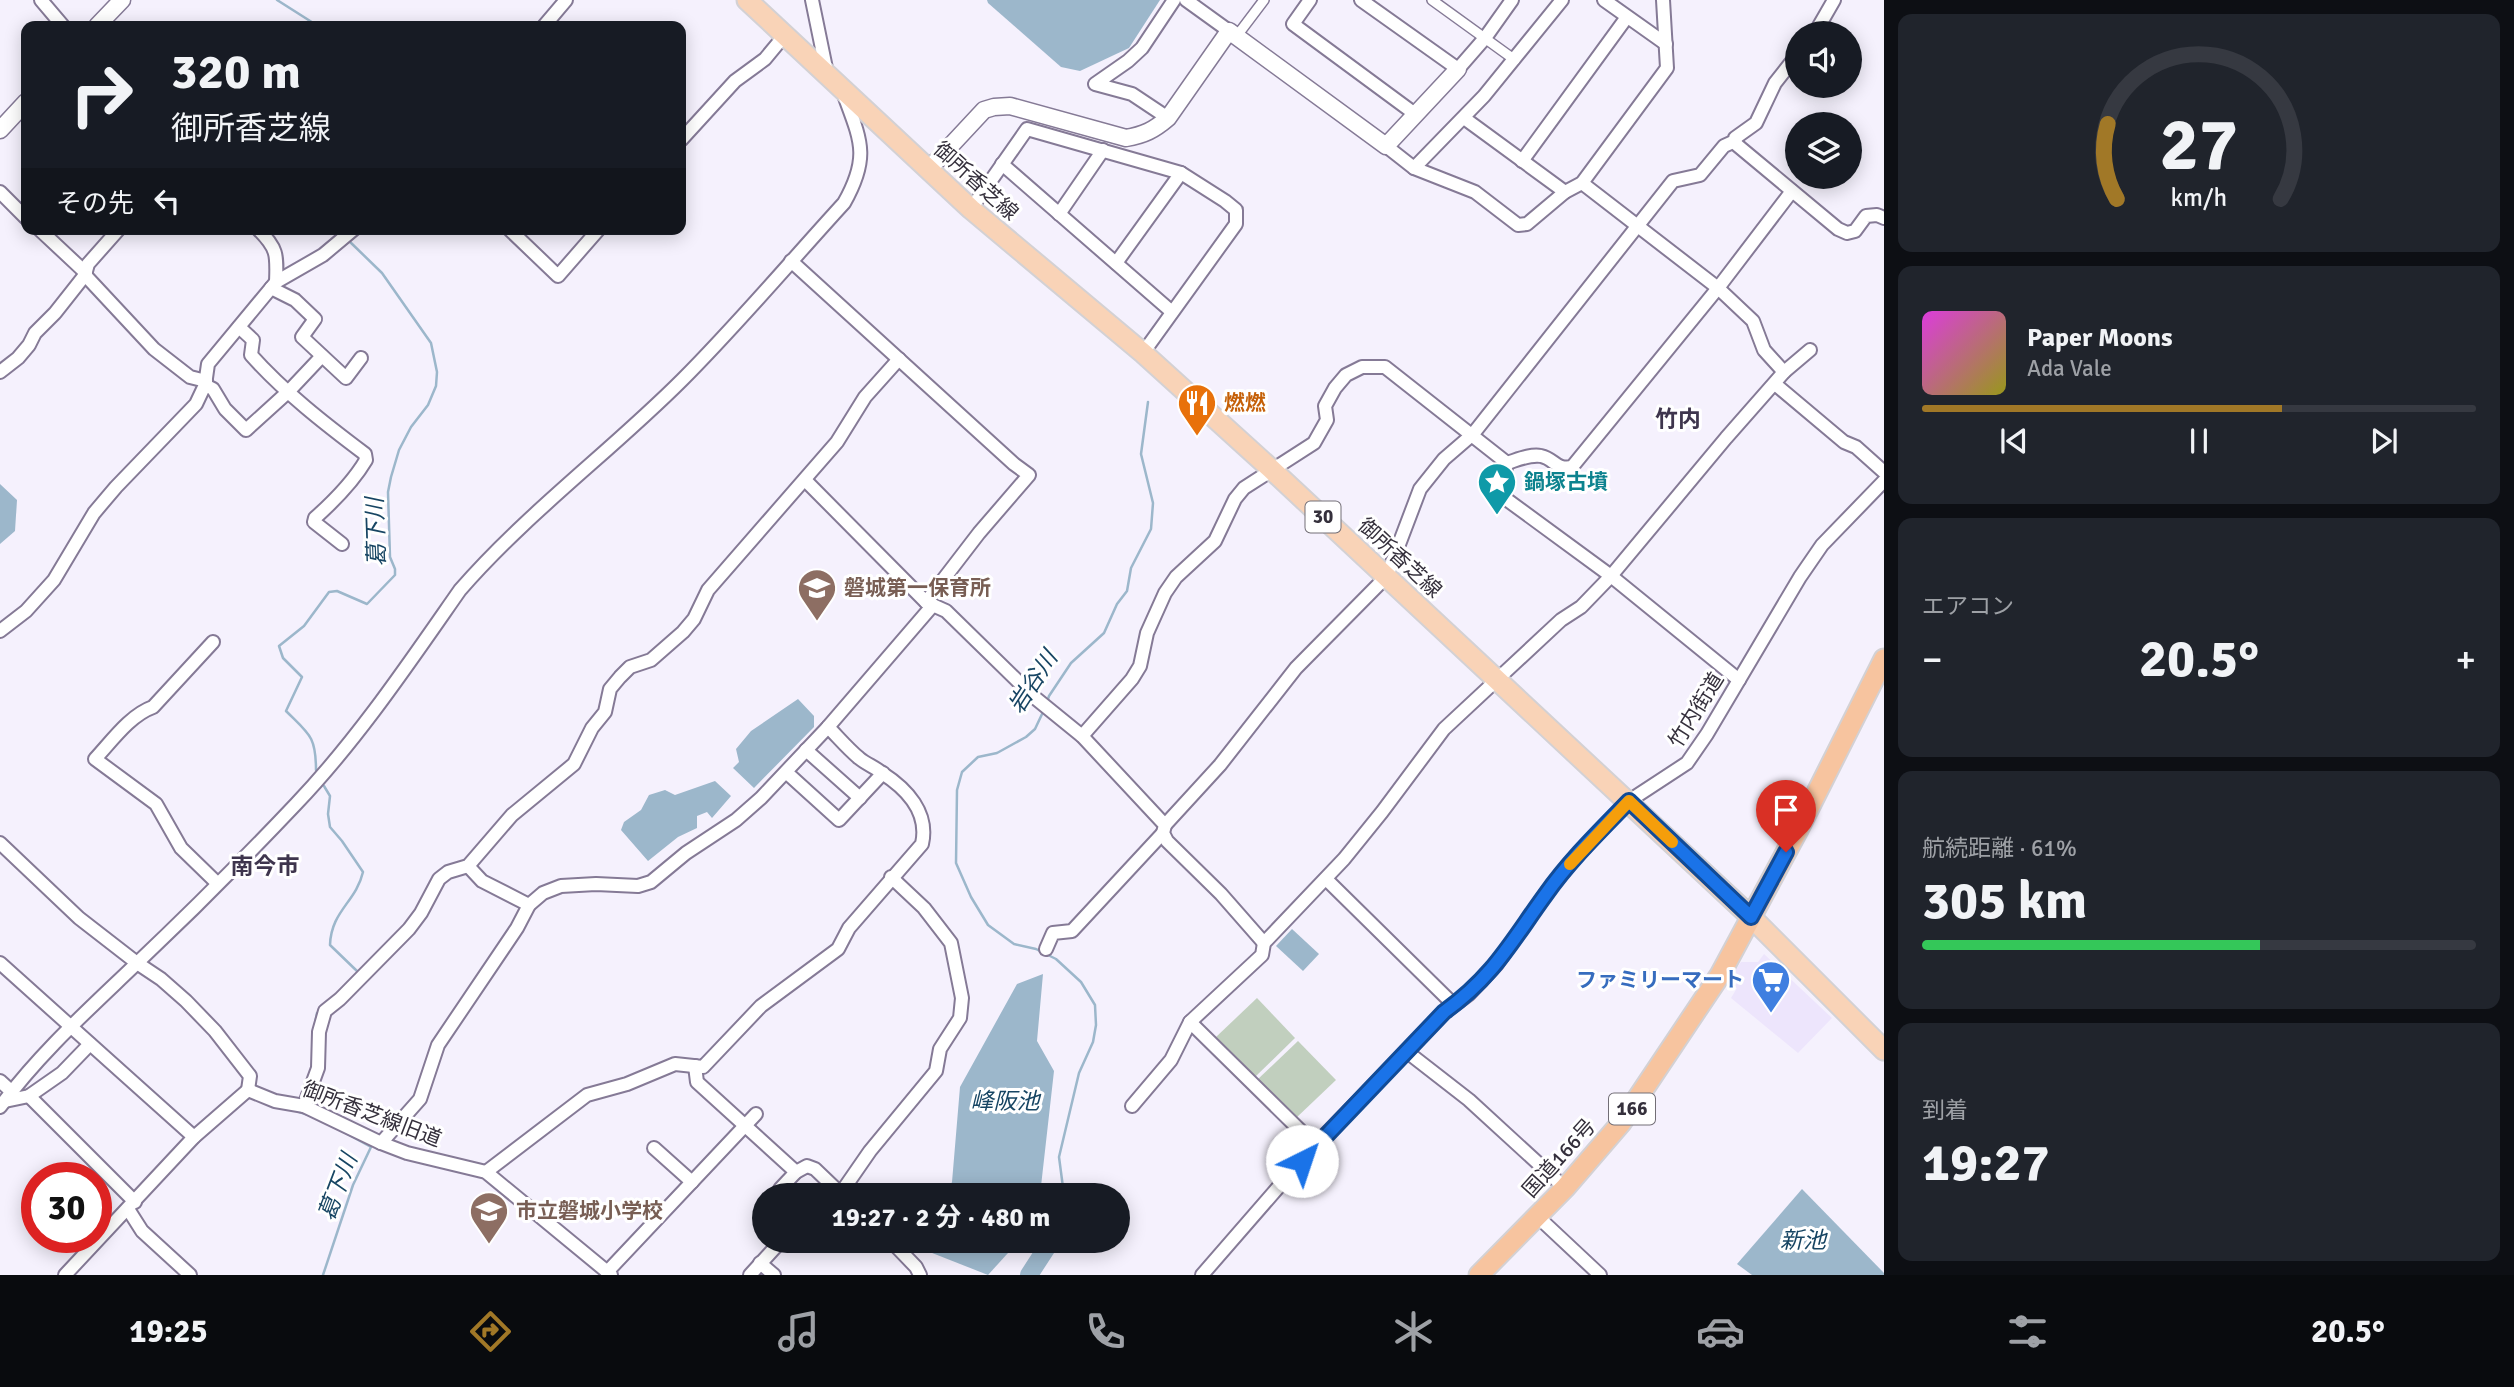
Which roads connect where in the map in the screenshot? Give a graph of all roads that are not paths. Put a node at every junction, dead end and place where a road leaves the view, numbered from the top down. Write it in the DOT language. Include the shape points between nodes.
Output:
graph roads {
  1 [pos="41,0"];
  2 [pos="122,0"];
  3 [pos="566,0"];
  4 [pos="747,0"];
  5 [pos="812,0"];
  6 [pos="1174,0"];
  7 [pos="1186,0"];
  8 [pos="1264,0"];
  9 [pos="1310,0"];
  10 [pos="1361,0"];
  11 [pos="1432,0"];
  12 [pos="1562,0"];
  13 [pos="1604,0"];
  14 [pos="1663,0"];
  15 [pos="1834,0"];
  16 [pos="1508,2"];
  17 [pos="1627,17"];
  18 [pos="59,21"];
  19 [pos="102,21"];
  20 [pos="548,21"];
  21 [pos="1822,21"];
  22 [pos="1233,34"];
  23 [pos="784,36"];
  24 [pos="1485,38"];
  25 [pos="1666,44"];
  26 [pos="1515,60"];
  27 [pos="1458,69"];
  28 [pos="1785,70"];
  29 [pos="827,77"];
  30 [pos="843,91"];
  31 [pos="21,107"];
  32 [pos="1415,114"];
  33 [pos="1168,118"];
  34 [pos="1464,118"];
  35 [pos="0,130"];
  36 [pos="686,135"];
  37 [pos="1735,141"];
  38 [pos="1386,146"];
  39 [pos="1103,150"];
  40 [pos="1522,161"];
  41 [pos="1002,164"];
  42 [pos="929,169"];
  43 [pos="1414,169"];
  44 [pos="1181,173"];
  45 [pos="1582,183"];
  46 [pos="1792,191"];
  47 [pos="0,192"];
  48 [pos="1565,192"];
  49 [pos="971,209"];
  50 [pos="21,213"];
  51 [pos="1059,214"];
  52 [pos="1884,218"];
  53 [pos="1637,227"];
  54 [pos="45,235"];
  55 [pos="114,235"];
  56 [pos="264,235"];
  57 [pos="347,235"];
  58 [pos="515,235"];
  59 [pos="594,235"];
  60 [pos="791,261"];
  61 [pos="1116,263"];
  62 [pos="85,274"];
  63 [pos="274,285"];
  64 [pos="1717,288"];
  65 [pos="1172,312"];
  66 [pos="239,327"];
  67 [pos="1810,349"];
  68 [pos="1143,353"];
  69 [pos="322,356"];
  70 [pos="362,358"];
  71 [pos="899,359"];
  72 [pos="0,372"];
  73 [pos="1784,372"];
  74 [pos="205,383"];
  75 [pos="1775,384"];
  76 [pos="289,391"];
  77 [pos="1473,434"];
  78 [pos="1507,463"];
  79 [pos="1271,469"];
  80 [pos="1884,472"];
  81 [pos="805,480"];
  82 [pos="1884,481"];
  83 [pos="342,544"];
  84 [pos="1387,576"];
  85 [pos="1611,576"];
  86 [pos="929,603"];
  87 [pos="0,631"];
  88 [pos="213,642"];
  89 [pos="1884,659"];
  90 [pos="1739,680"];
  91 [pos="1497,681"];
  92 [pos="828,727"];
  93 [pos="1082,737"];
  94 [pos="806,750"];
  95 [pos="786,772"];
  96 [pos="883,773"];
  97 [pos="860,798"];
  98 [pos="1629,801"];
  99 [pos="1164,829"];
  100 [pos="0,843"];
  101 [pos="468,866"];
  102 [pos="891,877"];
  103 [pos="1326,879"];
  104 [pos="217,883"];
  105 [pos="529,905"];
  106 [pos="1751,917"];
  107 [pos="1264,943"];
  108 [pos="1046,949"];
  109 [pos="0,963"];
  110 [pos="137,963"];
  111 [pos="1454,1005"];
  112 [pos="1190,1022"];
  113 [pos="70,1026"];
  114 [pos="90,1044"];
  115 [pos="1884,1050"];
  116 [pos="1406,1051"];
  117 [pos="695,1066"];
  118 [pos="0,1081"];
  119 [pos="248,1090"];
  120 [pos="30,1096"];
  121 [pos="5,1100"];
  122 [pos="304,1106"];
  123 [pos="1132,1106"];
  124 [pos="756,1114"];
  125 [pos="745,1126"];
  126 [pos="194,1136"];
  127 [pos="381,1143"];
  128 [pos="1315,1145"];
  129 [pos="654,1148"];
  130 [pos="486,1172"];
  131 [pos="796,1172"];
  132 [pos="692,1182"];
  133 [pos="786,1183"];
  134 [pos="830,1183"];
  135 [pos="848,1183"];
  136 [pos="1564,1188"];
  137 [pos="132,1205"];
  138 [pos="1538,1216"];
  139 [pos="770,1253"];
  140 [pos="903,1253"];
  141 [pos="760,1263"];
  142 [pos="609,1273"];
  143 [pos="65,1275"];
  144 [pos="190,1275"];
  145 [pos="750,1275"];
  146 [pos="774,1275"];
  147 [pos="920,1275"];
  148 [pos="1202,1275"];
  149 [pos="1479,1275"];
  150 [pos="1600,1275"];
  1 -- 18 [label="street"];
  2 -- 19 [label="street"];
  3 -- 20 [label="street"];
  4 -- 23 [label="main road, 御所香芝線 / 30"];
  5 -- 29 [label="street"];
  6 -- 33 [label="street" via="1142,48 1096,85 1132,94"];
  7 -- 22 [label="street"];
  8 -- 22 [label="street"];
  9 -- 32 [label="street" via="1293,24"];
  10 -- 27 [label="street"];
  11 -- 24 [label="street"];
  12 -- 26 [label="street"];
  13 -- 17 [label="street"];
  14 -- 25 [label="street"];
  15 -- 21 [label="street"];
  16 -- 24 [label="street"];
  17 -- 25 [label="street"];
  17 -- 40 [label="street"];
  22 -- 33 [label="street"];
  22 -- 38 [label="street"];
  23 -- 29 [label="main road, 御所香芝線 / 30"];
  23 -- 36 [label="street"];
  24 -- 26 [label="street"];
  24 -- 27 [label="street"];
  25 -- 45 [label="street" via="1667,68"];
  26 -- 34 [label="street"];
  27 -- 32 [label="street"];
  28 -- 37 [label="street" via="1756,123"];
  29 -- 30 [label="main road, 御所香芝線 / 30"];
  30 -- 42 [label="main road, 御所香芝線 / 30"];
  30 -- 60 [label="street" via="860,137 857,181 844,203"];
  31 -- 35 [label="street"];
  32 -- 38 [label="street"];
  33 -- 42 [label="street" via="1144,135 1126,138 1010,106 994,107 984,110"];
  34 -- 40 [label="street"];
  34 -- 43 [label="street"];
  37 -- 46 [label="street"];
  37 -- 53 [label="street" via="1724,146 1700,175 1673,181"];
  38 -- 43 [label="street"];
  39 -- 41 [label="street" via="1027,129"];
  39 -- 44 [label="street"];
  39 -- 51 [label="street"];
  40 -- 48 [label="street"];
  41 -- 49 [label="street"];
  41 -- 51 [label="street"];
  42 -- 49 [label="main road, 御所香芝線 / 30"];
  43 -- 48 [label="street" via="1475,192 1518,225 1527,224"];
  44 -- 61 [label="street"];
  44 -- 65 [label="street" via="1236,211 1236,224"];
  45 -- 48 [label="street"];
  45 -- 53 [label="street"];
  46 -- 52 [label="street" via="1847,233 1855,231 1866,216"];
  46 -- 64 [label="street"];
  47 -- 50 [label="street"];
  49 -- 68 [label="main road, 御所香芝線 / 30"];
  51 -- 61 [label="street"];
  53 -- 64 [label="street"];
  53 -- 77 [label="street"];
  54 -- 62 [label="street"];
  55 -- 62 [label="street" via="88,264"];
  56 -- 63 [label="street" via="277,255"];
  57 -- 63 [label="street"];
  58 -- 59 [label="street" via="558,276"];
  60 -- 71 [label="street"];
  60 -- 104 [label="street" via="683,379 479,568 335,761"];
  61 -- 65 [label="street"];
  62 -- 72 [label="street" via="29,345"];
  62 -- 74 [label="street" via="153,349"];
  63 -- 66 [label="street"];
  63 -- 69 [label="street" via="315,319 302,337"];
  64 -- 73 [label="street" via="1753,321 1764,350"];
  64 -- 78 [label="street" via="1572,467 1562,469 1542,456"];
  65 -- 68 [label="street"];
  66 -- 74 [label="street" via="208,364"];
  66 -- 76 [label="street" via="253,340 251,355"];
  67 -- 73 [label="street"];
  68 -- 79 [label="main road, 御所香芝線 / 30"];
  69 -- 70 [label="street" via="346,378"];
  69 -- 76 [label="street"];
  71 -- 81 [label="street" via="865,397 837,442"];
  71 -- 86 [label="street" via="1029,475 979,533"];
  73 -- 75 [label="street"];
  74 -- 76 [label="street" via="246,430"];
  74 -- 87 [label="street" via="196,404 94,513 54,580"];
  75 -- 80 [label="street"];
  75 -- 85 [label="street"];
  76 -- 83 [label="street" via="365,454 362,467 315,518 318,527"];
  77 -- 78 [label="street"];
  77 -- 79 [label="street" via="1385,367 1362,367 1346,375 1335,388 1325,406 1327,420 1314,443"];
  77 -- 84 [label="street" via="1444,458 1420,489"];
  78 -- 85 [label="street" via="1500,492 1506,499"];
  79 -- 84 [label="main road, 御所香芝線 / 30"];
  79 -- 93 [label="street" via="1244,488 1215,541 1176,577 1147,633 1140,667"];
  81 -- 86 [label="street"];
  81 -- 101 [label="street" via="708,590 683,632 651,660 630,667 610,689 605,712 574,764 512,815"];
  82 -- 90 [label="street, 竹内街道" via="1822,545"];
  84 -- 91 [label="main road, 御所香芝線 / 30"];
  84 -- 99 [label="street" via="1296,668"];
  85 -- 90 [label="street"];
  85 -- 91 [label="street"];
  86 -- 92 [label="street"];
  86 -- 93 [label="street" via="946,611"];
  88 -- 104 [label="street" via="153,708 119,733 95,759 156,804 181,848"];
  89 -- 106 [label="highway, 国道166号 / 166"];
  90 -- 98 [label="street, 竹内街道" via="1687,763"];
  91 -- 98 [label="main road, 御所香芝線 / 30"];
  91 -- 103 [label="street" via="1444,729"];
  92 -- 94 [label="street"];
  92 -- 96 [label="street" via="860,760"];
  93 -- 99 [label="street"];
  94 -- 95 [label="street"];
  94 -- 97 [label="street"];
  95 -- 97 [label="street" via="839,820"];
  95 -- 105 [label="street" via="736,820 651,882 561,886 542,893"];
  96 -- 97 [label="street"];
  96 -- 102 [label="street" via="916,803 925,831 922,844"];
  98 -- 106 [label="main road, 御所香芝線 / 30"];
  98 -- 111 [label="street, 竹内街道" via="1546,893 1497,964"];
  99 -- 107 [label="street" via="1167,841"];
  99 -- 108 [label="street" via="1072,931 1052,933"];
  100 -- 110 [label="street" via="79,918"];
  101 -- 105 [label="street" via="482,881"];
  101 -- 122 [label="street" via="439,879 409,929 325,1011 318,1068"];
  102 -- 117 [label="street" via="849,928 838,949 761,1006 703,1067"];
  102 -- 135 [label="street" via="924,908 951,943 962,998 960,1018 940,1049 936,1071"];
  103 -- 107 [label="street"];
  103 -- 111 [label="street"];
  104 -- 110 [label="street"];
  105 -- 127 [label="street" via="438,1045 420,1099"];
  106 -- 115 [label="main road, 御所香芝線 / 30"];
  106 -- 136 [label="highway, 国道166号 / 166" via="1720,975 1637,1101"];
  107 -- 112 [label="street" via="1262,955"];
  109 -- 113 [label="street"];
  110 -- 113 [label="street"];
  110 -- 119 [label="street" via="161,979 215,1031 250,1076"];
  111 -- 116 [label="street, 竹内街道"];
  112 -- 123 [label="street" via="1171,1060"];
  112 -- 128 [label="street"];
  113 -- 114 [label="street"];
  113 -- 121 [label="street"];
  114 -- 120 [label="street" via="62,1073"];
  114 -- 126 [label="street"];
  116 -- 128 [label="street, 竹内街道"];
  116 -- 136 [label="street" via="1469,1100"];
  117 -- 125 [label="street" via="697,1082"];
  117 -- 130 [label="street" via="675,1064 587,1095"];
  118 -- 121 [label="street"];
  119 -- 122 [label="street, 御所香芝線旧道"];
  119 -- 126 [label="street"];
  120 -- 121 [label="street"];
  120 -- 137 [label="street"];
  122 -- 127 [label="street, 御所香芝線旧道"];
  124 -- 125 [label="street"];
  125 -- 131 [label="street"];
  125 -- 132 [label="street"];
  126 -- 137 [label="street"];
  127 -- 130 [label="street, 御所香芝線旧道"];
  128 -- 148 [label="street, 竹内街道"];
  129 -- 132 [label="street"];
  130 -- 142 [label="street, 御所香芝線旧道"];
  131 -- 133 [label="street"];
  131 -- 134 [label="street" via="815,1169"];
  132 -- 142 [label="street"];
  136 -- 138 [label="highway, 国道166号 / 166"];
  137 -- 143 [label="street"];
  137 -- 144 [label="street" via="142,1231"];
  138 -- 149 [label="highway, 国道166号 / 166"];
  138 -- 150 [label="street"];
  139 -- 141 [label="street"];
  140 -- 147 [label="street"];
  141 -- 145 [label="street"];
  141 -- 146 [label="street"];
}
